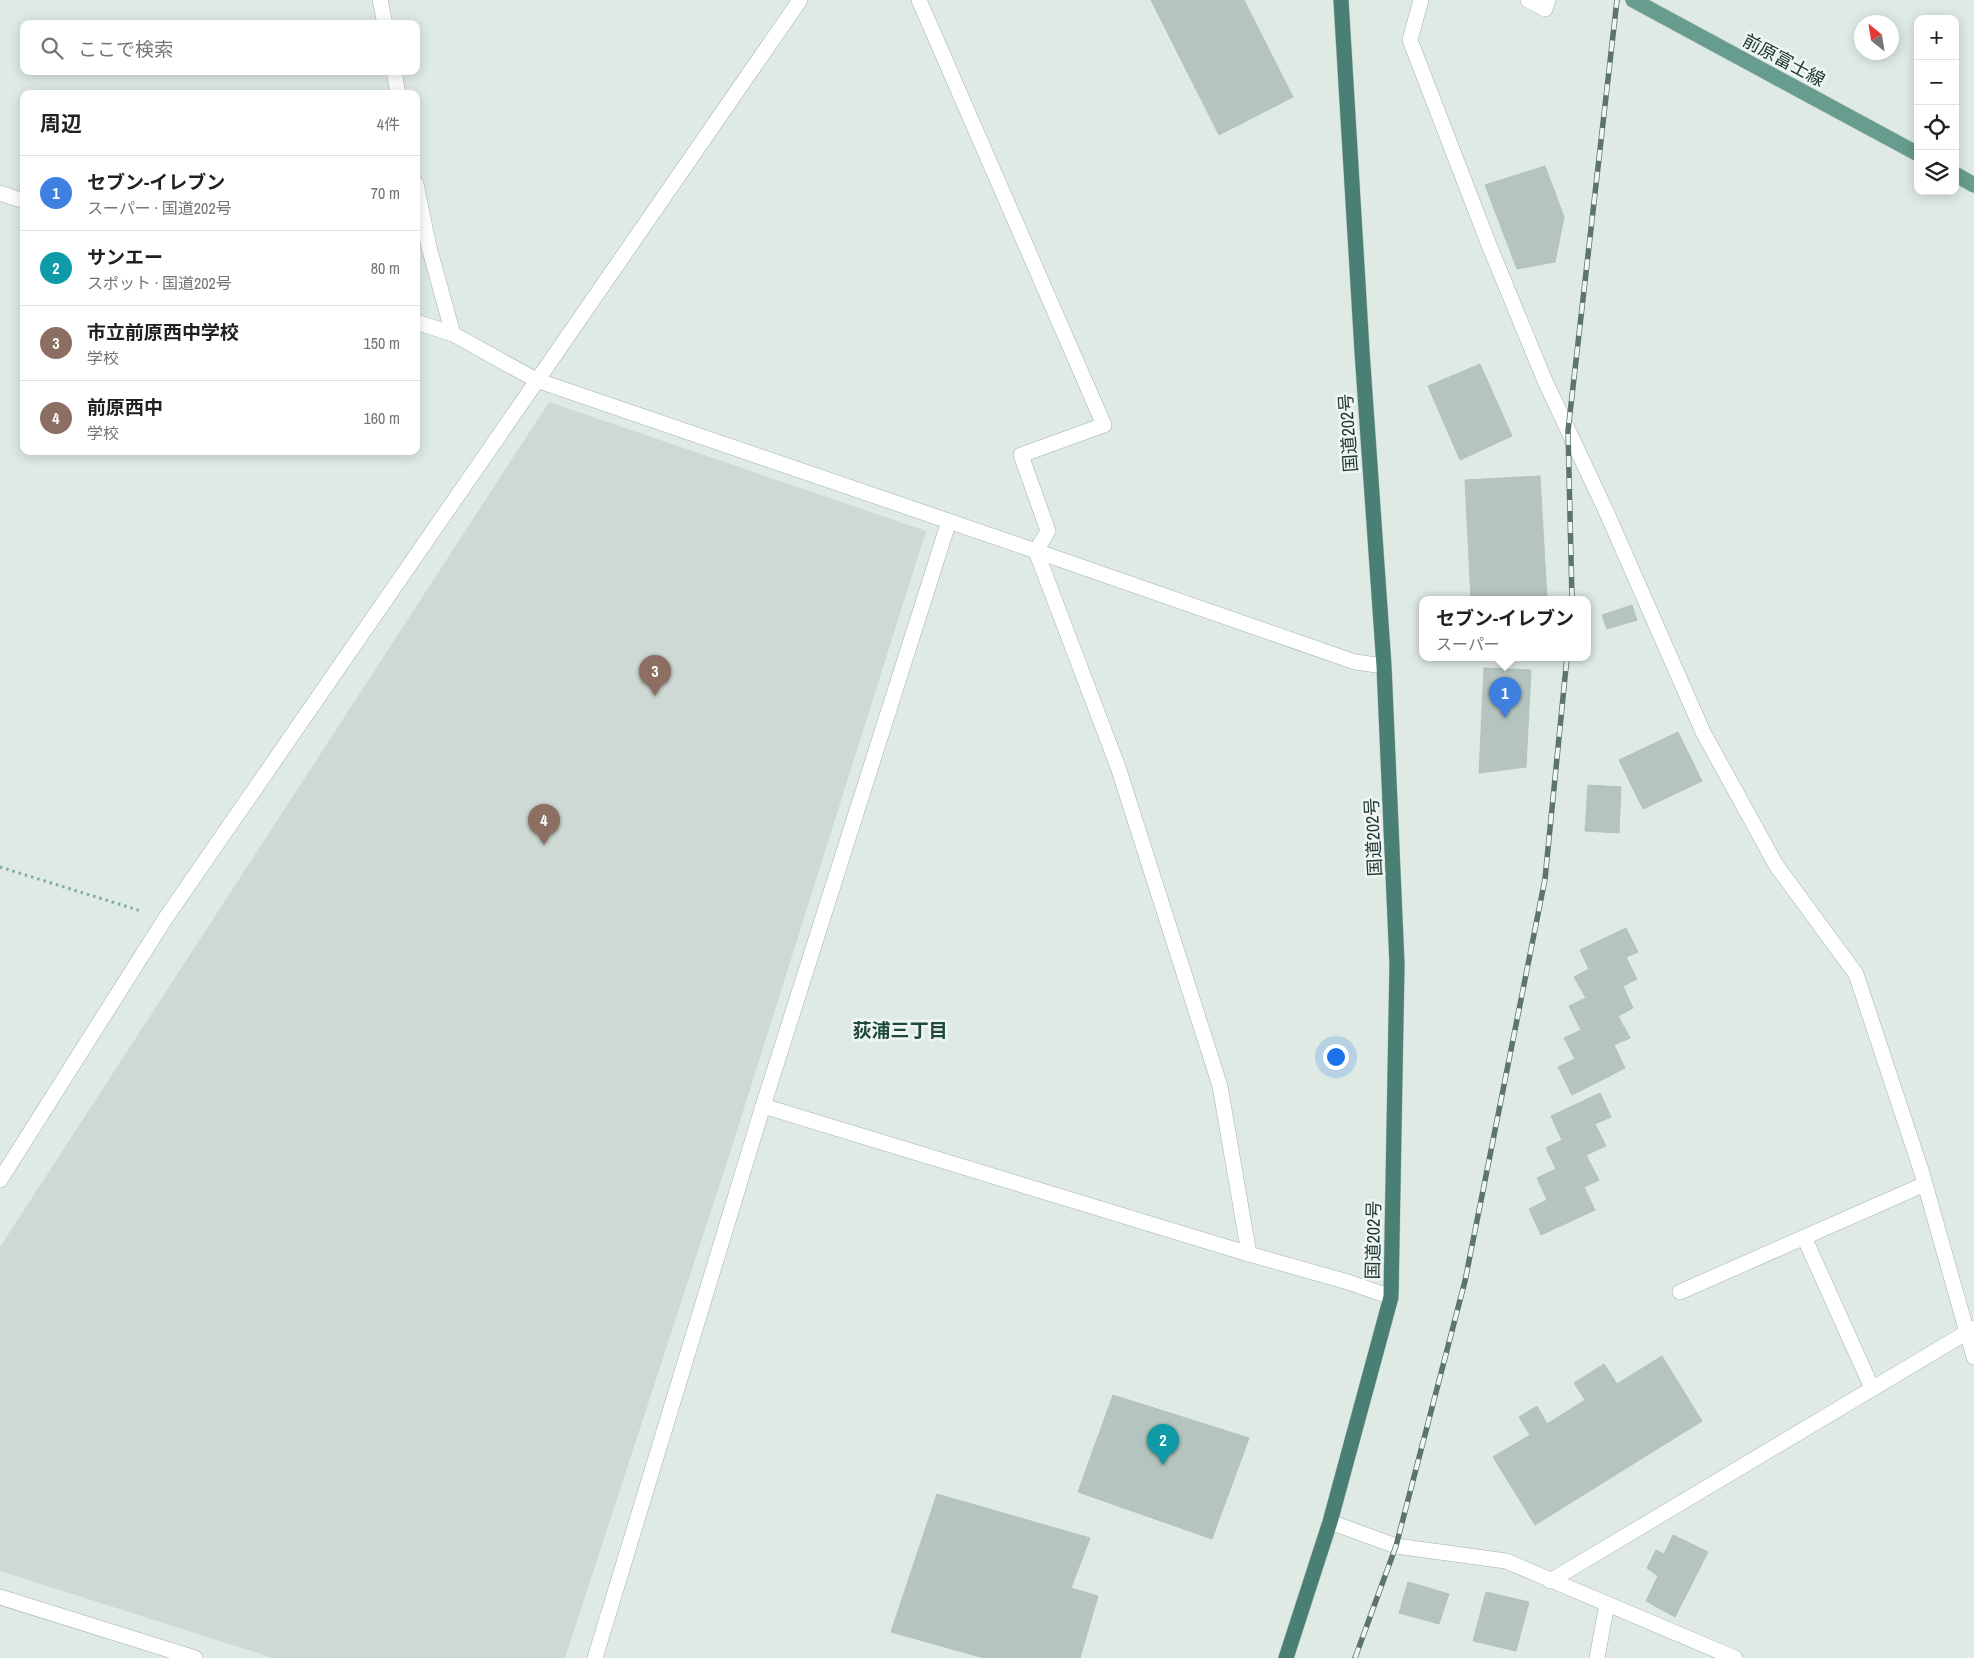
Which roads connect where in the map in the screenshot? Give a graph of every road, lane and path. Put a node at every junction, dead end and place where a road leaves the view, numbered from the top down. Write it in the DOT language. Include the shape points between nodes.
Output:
graph roads {
  1 [pos="380,0"];
  2 [pos="800,0"];
  3 [pos="919,0"];
  4 [pos="1341,0"];
  5 [pos="1422,0"];
  6 [pos="1528,0"];
  7 [pos="1548,0"];
  8 [pos="1633,0"];
  9 [pos="384,20"];
  10 [pos="395,75"];
  11 [pos="397,90"];
  12 [pos="1914,152"];
  13 [pos="1959,176"];
  14 [pos="1974,185"];
  15 [pos="0,193"];
  16 [pos="20,200"];
  17 [pos="420,203"];
  18 [pos="420,323"];
  19 [pos="453,334"];
  20 [pos="536,380"];
  21 [pos="949,521"];
  22 [pos="1036,551"];
  23 [pos="1384,666"];
  24 [pos="0,868"];
  25 [pos="165,919"];
  26 [pos="763,1106"];
  27 [pos="0,1180"];
  28 [pos="1925,1184"];
  29 [pos="1804,1237"];
  30 [pos="1249,1254"];
  31 [pos="1680,1292"];
  32 [pos="1391,1297"];
  33 [pos="1971,1329"];
  34 [pos="1974,1357"];
  35 [pos="1872,1388"];
  36 [pos="1330,1522"];
  37 [pos="1550,1580"];
  38 [pos="0,1597"];
  39 [pos="1607,1604"];
  40 [pos="195,1658"];
  41 [pos="595,1658"];
  42 [pos="1286,1658"];
  43 [pos="1597,1658"];
  44 [pos="1735,1658"];
  1 -- 9 [label="street"];
  2 -- 20 [label="street"];
  3 -- 22 [label="street" via="1104,425 1021,455 1048,531"];
  4 -- 23 [label="highway, 国道202号"];
  5 -- 28 [label="street" via="1410,40 1545,381 1703,732 1776,865 1856,974"];
  6 -- 7 [label="street" via="1545,9"];
  8 -- 12 [label="main road, 前原富士線"];
  10 -- 11 [label="street"];
  13 -- 14 [label="main road"];
  15 -- 16 [label="street"];
  17 -- 19 [label="street"];
  18 -- 19 [label="street"];
  19 -- 20 [label="street"];
  20 -- 21 [label="street"];
  20 -- 25 [label="street"];
  21 -- 22 [label="street"];
  21 -- 26 [label="street"];
  22 -- 23 [label="street" via="1355,662"];
  22 -- 30 [label="street" via="1118,767 1220,1086"];
  23 -- 32 [label="highway, 国道202号" via="1397,964"];
  24 -- 25 [label="path"];
  25 -- 27 [label="street"];
  26 -- 30 [label="street"];
  26 -- 41 [label="street"];
  28 -- 29 [label="street"];
  28 -- 33 [label="street"];
  29 -- 31 [label="street"];
  29 -- 35 [label="street"];
  30 -- 32 [label="street"];
  32 -- 36 [label="highway, 国道202号"];
  33 -- 34 [label="street"];
  33 -- 35 [label="street"];
  35 -- 37 [label="street"];
  36 -- 37 [label="street" via="1396,1546 1506,1561"];
  36 -- 42 [label="highway, 国道202号"];
  37 -- 39 [label="street"];
  38 -- 40 [label="street"];
  39 -- 43 [label="street"];
  39 -- 44 [label="street"];
}
